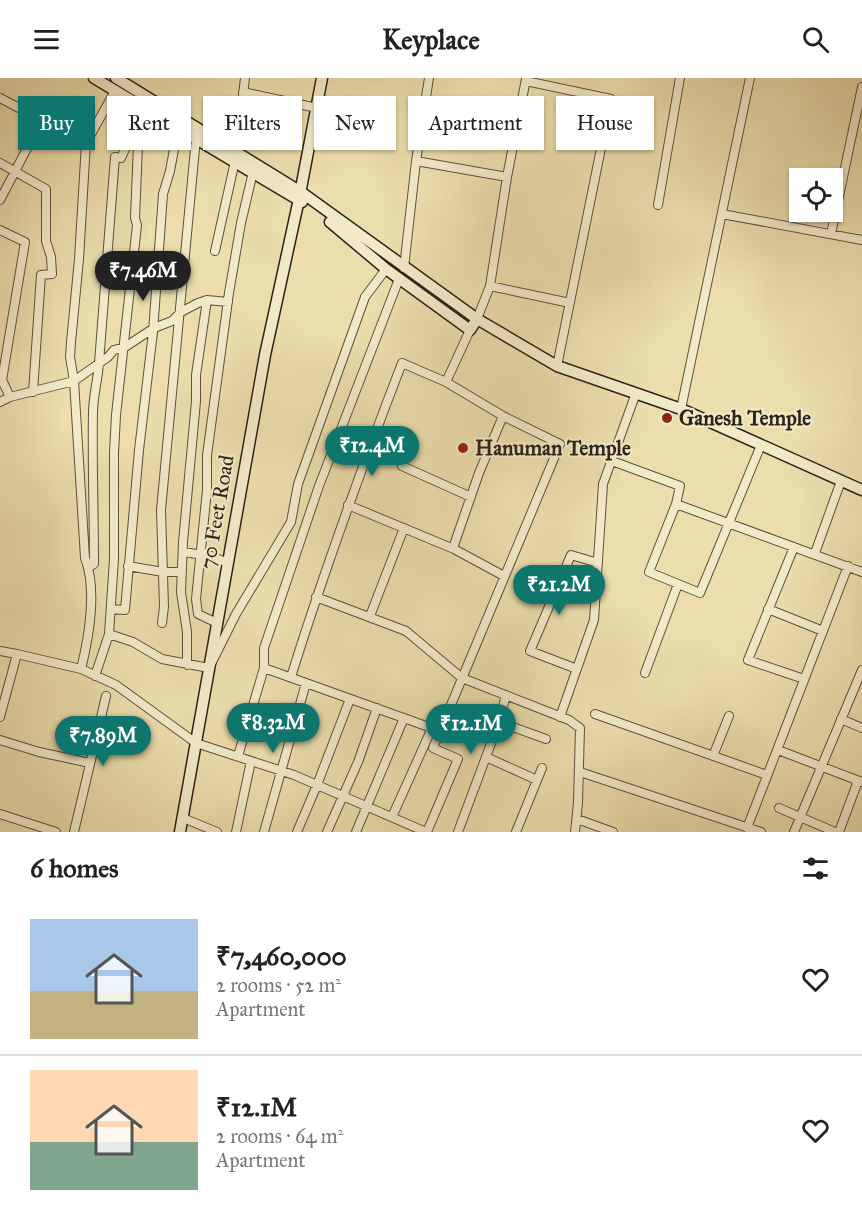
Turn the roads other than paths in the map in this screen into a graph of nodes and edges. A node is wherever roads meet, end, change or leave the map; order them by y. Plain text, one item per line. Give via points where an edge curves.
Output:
1 (94, 78) edge
2 (116, 78) edge
3 (245, 78) edge
4 (322, 78) edge
5 (429, 78) edge
6 (680, 78) edge
7 (750, 78) edge
8 (526, 80) edge
9 (862, 87) edge
10 (115, 91) junction
11 (243, 92) junction
12 (124, 96) edge
13 (319, 96) edge
14 (1, 101) edge
15 (314, 107) edge
16 (18, 109) edge
17 (314, 124) edge
18 (95, 126) edge
19 (191, 135) edge
20 (196, 138) junction
21 (26, 150) edge
22 (86, 150) edge
23 (125, 150) edge
24 (138, 150) edge
25 (173, 150) edge
26 (235, 156) junction
27 (416, 161) junction
28 (0, 164) edge
29 (15, 172) junction
30 (253, 172) junction
31 (507, 177) junction
32 (300, 196) junction
33 (0, 201) edge
34 (658, 205) dead end
35 (722, 214) junction
36 (0, 230) edge
37 (831, 234) junction
38 (862, 240) edge
39 (215, 251) dead end
40 (405, 268) junction
41 (386, 269) junction
42 (399, 279) junction
43 (490, 286) junction
44 (207, 300) junction
45 (228, 302) junction
46 (570, 303) junction
47 (178, 315) junction
48 (477, 319) junction
49 (153, 328) junction
50 (470, 330) junction
51 (125, 347) junction
52 (99, 364) junction
53 (557, 366) junction
54 (74, 381) junction
55 (446, 382) junction
56 (33, 392) junction
57 (636, 393) junction
58 (10, 397) junction
59 (0, 402) edge
60 (681, 409) junction
61 (503, 416) junction
62 (761, 445) junction
63 (612, 460) junction
64 (402, 466) dead end
65 (841, 481) junction
66 (862, 490) edge
67 (471, 497) junction
68 (676, 504) junction
69 (348, 505) junction
70 (729, 524) junction
71 (404, 528) junction
72 (794, 547) junction
73 (453, 548) junction
74 (183, 552) junction
75 (814, 553) junction
76 (201, 555) junction
77 (228, 563) junction
78 (598, 563) junction
79 (128, 566) junction
80 (848, 566) junction
81 (88, 567) junction
82 (163, 572) junction
83 (182, 572) junction
84 (862, 572) edge
85 (504, 576) junction
86 (678, 584) junction
87 (316, 597) junction
88 (111, 609) junction
89 (768, 609) junction
90 (370, 616) junction
91 (162, 623) dead end
92 (217, 623) junction
93 (823, 631) junction
94 (110, 634) junction
95 (0, 651) edge
96 (17, 654) junction
97 (187, 665) junction
98 (209, 668) junction
99 (264, 668) junction
100 (81, 669) junction
101 (577, 669) junction
102 (862, 670) edge
103 (645, 673) dead end
104 (95, 676) junction
105 (291, 677) junction
106 (462, 678) junction
107 (804, 679) junction
108 (306, 683) junction
109 (506, 695) junction
110 (106, 696) dead end
111 (350, 699) junction
112 (376, 708) junction
113 (595, 714) dead end
114 (729, 716) dead end
115 (0, 717) edge
116 (560, 717) junction
117 (404, 718) junction
118 (841, 719) junction
119 (499, 722) junction
120 (862, 728) edge
121 (436, 729) junction
122 (546, 739) dead end
123 (0, 740) edge
124 (196, 743) junction
125 (778, 750) junction
126 (238, 756) junction
127 (713, 756) junction
128 (486, 757) junction
129 (251, 761) junction
130 (90, 763) junction
131 (822, 766) junction
132 (543, 768) dead end
133 (282, 771) junction
134 (580, 772) junction
135 (767, 775) junction
136 (537, 780) junction
137 (860, 781) edge
138 (317, 785) junction
139 (342, 796) junction
140 (367, 807) junction
141 (779, 808) dead end
142 (0, 814) edge
143 (801, 817) junction
144 (183, 818) junction
145 (392, 818) junction
146 (577, 819) junction
147 (747, 828) junction
148 (56, 832) edge
149 (74, 832) edge
150 (180, 832) edge
151 (217, 832) edge
152 (236, 832) edge
153 (264, 832) edge
154 (297, 832) edge
155 (327, 832) edge
156 (356, 832) edge
157 (426, 832) edge
158 (458, 832) edge
159 (516, 832) edge
160 (575, 832) edge
161 (611, 832) edge
162 (760, 832) edge
163 (794, 832) edge
164 (837, 832) edge

1 - 10 main road
2 - 26 main road
3 - 11 street
4 - 13 main road, 70 Feet Road
5 - 27 street
6 - 34 street
7 - 35 street
8 - 31 street
8 - 46 street via 612,99
9 - 37 street
10 - 12 main road
10 - 18 street
11 - 15 street
11 - 26 street
14 - 16 street
17 - 32 main road, 70 Feet Road
19 - 20 main road
20 - 26 main road
20 - 47 street
21 - 29 street
22 - 54 street via 70,342
23 - 52 street via 121,158 115,157
24 - 51 street via 137,225
25 - 49 street via 163,194
26 - 30 main road
26 - 32 main road
26 - 39 street
27 - 31 street
27 - 40 street
28 - 29 street
29 - 33 street
29 - 56 street via 46,189 46,241 52,274 41,275
30 - 32 main road
30 - 45 street
31 - 43 street
32 - 40 main road
32 - 41 main road
32 - 77 main road, 70 Feet Road via 265,355
35 - 37 street
35 - 60 street
36 - 58 street via 25,242 2,380
37 - 38 street
40 - 48 main road
41 - 42 main road
41 - 98 street via 365,297 298,484 291,522
42 - 50 main road
42 - 99 street via 319,486 264,648
43 - 46 street
43 - 48 street
44 - 45 street
44 - 47 street
44 - 74 street via 196,375
45 - 76 street via 207,455
46 - 53 street
47 - 49 street
47 - 82 street via 161,510
48 - 50 main road
48 - 53 main road
49 - 51 street
49 - 79 street
50 - 55 street
51 - 52 street via 114,350
51 - 88 street via 116,415
52 - 54 street
52 - 81 street via 93,413 94,564
53 - 57 main road
54 - 56 street
54 - 81 street
55 - 61 street
55 - 69 street via 402,363
56 - 58 street
57 - 60 main road
57 - 63 street
58 - 59 street
60 - 62 main road
61 - 67 street
61 - 85 street via 560,444
62 - 65 main road
62 - 70 street
63 - 68 street via 680,486
63 - 78 street via 603,484
64 - 67 street
65 - 66 main road
65 - 75 street
67 - 73 street
68 - 70 street
68 - 86 street via 649,572
69 - 71 street
69 - 87 street
70 - 72 street
70 - 86 street via 700,593
71 - 73 street
71 - 90 street
72 - 75 street
72 - 89 street
73 - 85 street
74 - 76 street
74 - 83 street
75 - 80 street
76 - 77 street
76 - 92 street via 195,599 198,614
77 - 92 main road, 70 Feet Road
78 - 101 street via 594,620
78 - 101 street via 571,555 530,651
79 - 82 street
79 - 88 street via 125,610
80 - 84 street
80 - 93 street
81 - 100 street via 89,624
82 - 83 street
82 - 91 street
83 - 97 street
85 - 106 street
86 - 103 street
87 - 90 street
87 - 105 street
88 - 94 street
89 - 93 street
89 - 107 street via 748,660
90 - 106 street via 406,631
92 - 98 main road, 70 Feet Road
93 - 107 street
94 - 97 street via 162,659
94 - 104 street
95 - 96 street
96 - 100 street
96 - 115 street
97 - 98 street
98 - 124 main road, 70 Feet Road
99 - 105 street
99 - 126 street
100 - 104 street
101 - 116 street
102 - 118 street
104 - 124 street via 116,686
105 - 108 street
106 - 109 street
106 - 121 street
107 - 125 street
108 - 111 street
108 - 133 street
109 - 116 street
109 - 119 street
110 - 130 street
111 - 112 street
111 - 138 street
112 - 117 street
112 - 139 street
113 - 127 street
114 - 127 street
116 - 134 street via 580,728
117 - 121 street
117 - 140 street
118 - 120 street
118 - 131 street
119 - 122 street
119 - 128 street
121 - 145 street
121 - 157 street via 433,748 459,759
123 - 130 street
124 - 126 street
124 - 144 main road, 70 Feet Road
125 - 131 street
125 - 135 street
126 - 129 street
127 - 135 street
128 - 136 street
128 - 158 street
129 - 133 street
129 - 152 street
130 - 149 street
131 - 137 street
131 - 143 street
132 - 136 street
133 - 138 street
133 - 153 street
134 - 146 street
134 - 147 street
135 - 147 street
136 - 159 street
137 - 164 street
138 - 139 street
138 - 154 street
139 - 140 street
139 - 155 street
140 - 145 street
140 - 156 street
141 - 143 street
142 - 148 street
143 - 163 street
143 - 164 street
144 - 150 main road, 70 Feet Road
144 - 151 street
145 - 157 street
146 - 160 street
146 - 161 street
147 - 162 street

